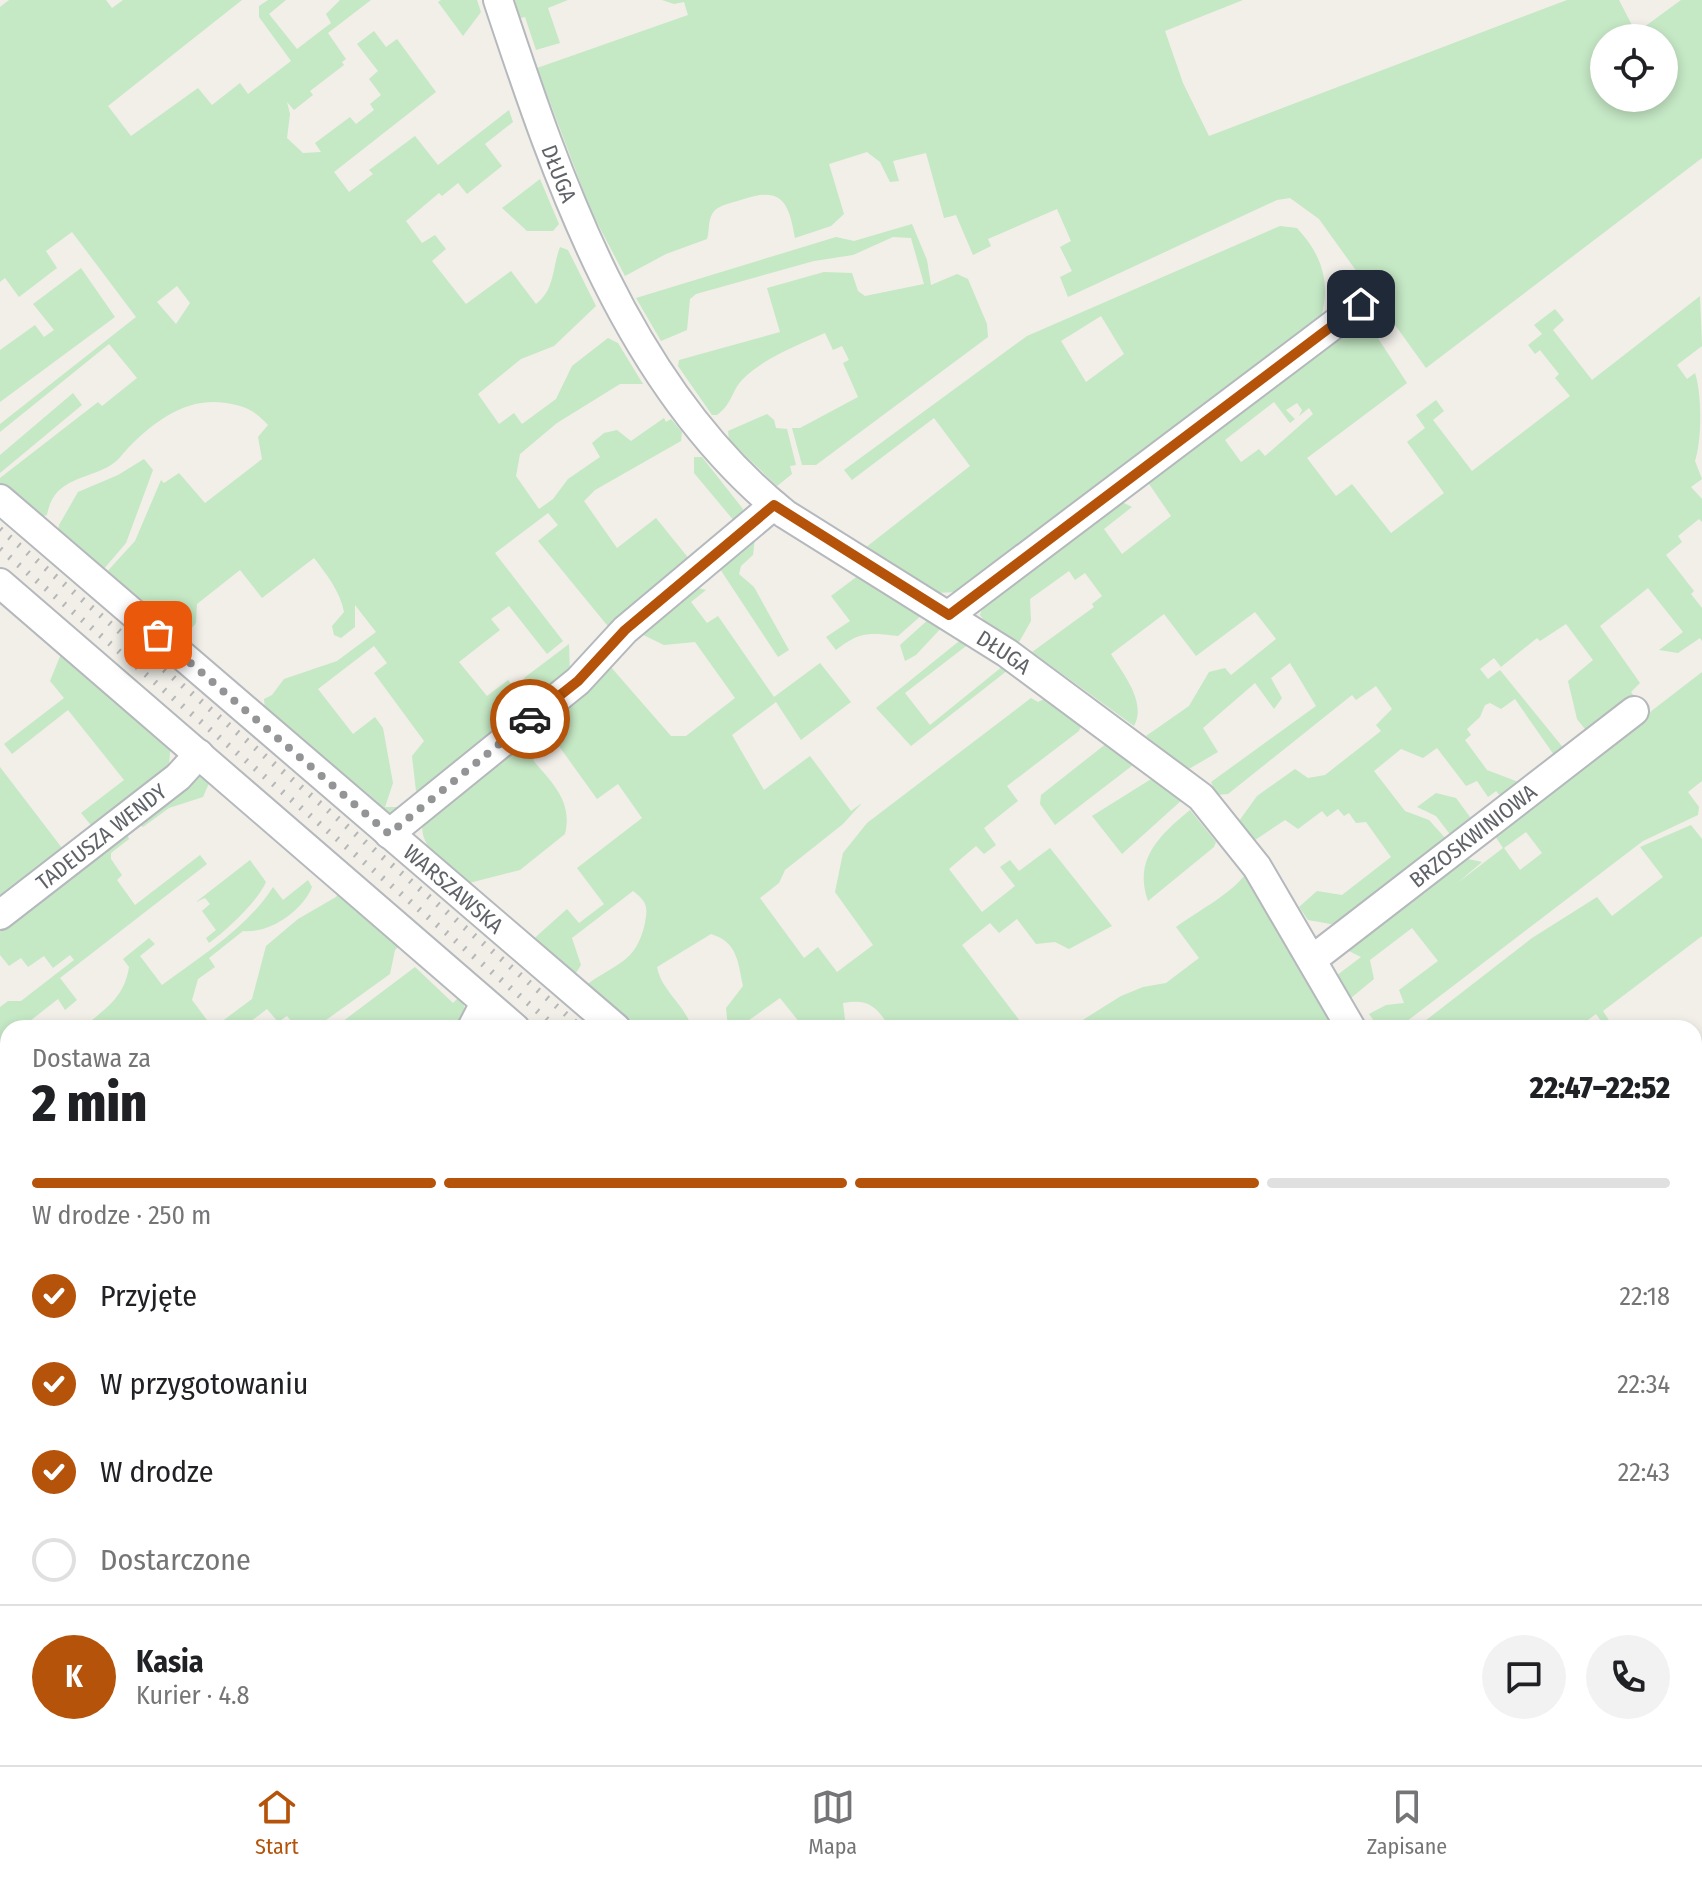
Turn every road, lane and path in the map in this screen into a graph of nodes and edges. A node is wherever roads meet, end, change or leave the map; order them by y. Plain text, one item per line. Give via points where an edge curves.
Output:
1 (498, 0) edge
2 (1361, 304) dead end
3 (0, 499) edge
4 (774, 505) junction
5 (0, 583) edge
6 (949, 615) junction
7 (1634, 711) dead end
8 (199, 754) junction
9 (389, 834) junction
10 (0, 915) edge
11 (1313, 959) junction
12 (485, 1003) junction
13 (476, 1020) edge
14 (505, 1020) edge
15 (607, 1020) edge
16 (1347, 1020) edge

1 - 4 street, DŁUGA via 572,208 622,310 705,434
2 - 6 street
3 - 9 street, WARSZAWSKA
4 - 6 street, DŁUGA
4 - 9 street via 625,630 578,681
5 - 8 street
6 - 11 street, DŁUGA via 1201,797 1242,845
7 - 11 street, BRZOSKWINIOWA
8 - 10 street, TADEUSZA WENDY via 178,777
8 - 12 street
9 - 15 street, WARSZAWSKA
11 - 16 street, DŁUGA
12 - 13 street
12 - 14 street

